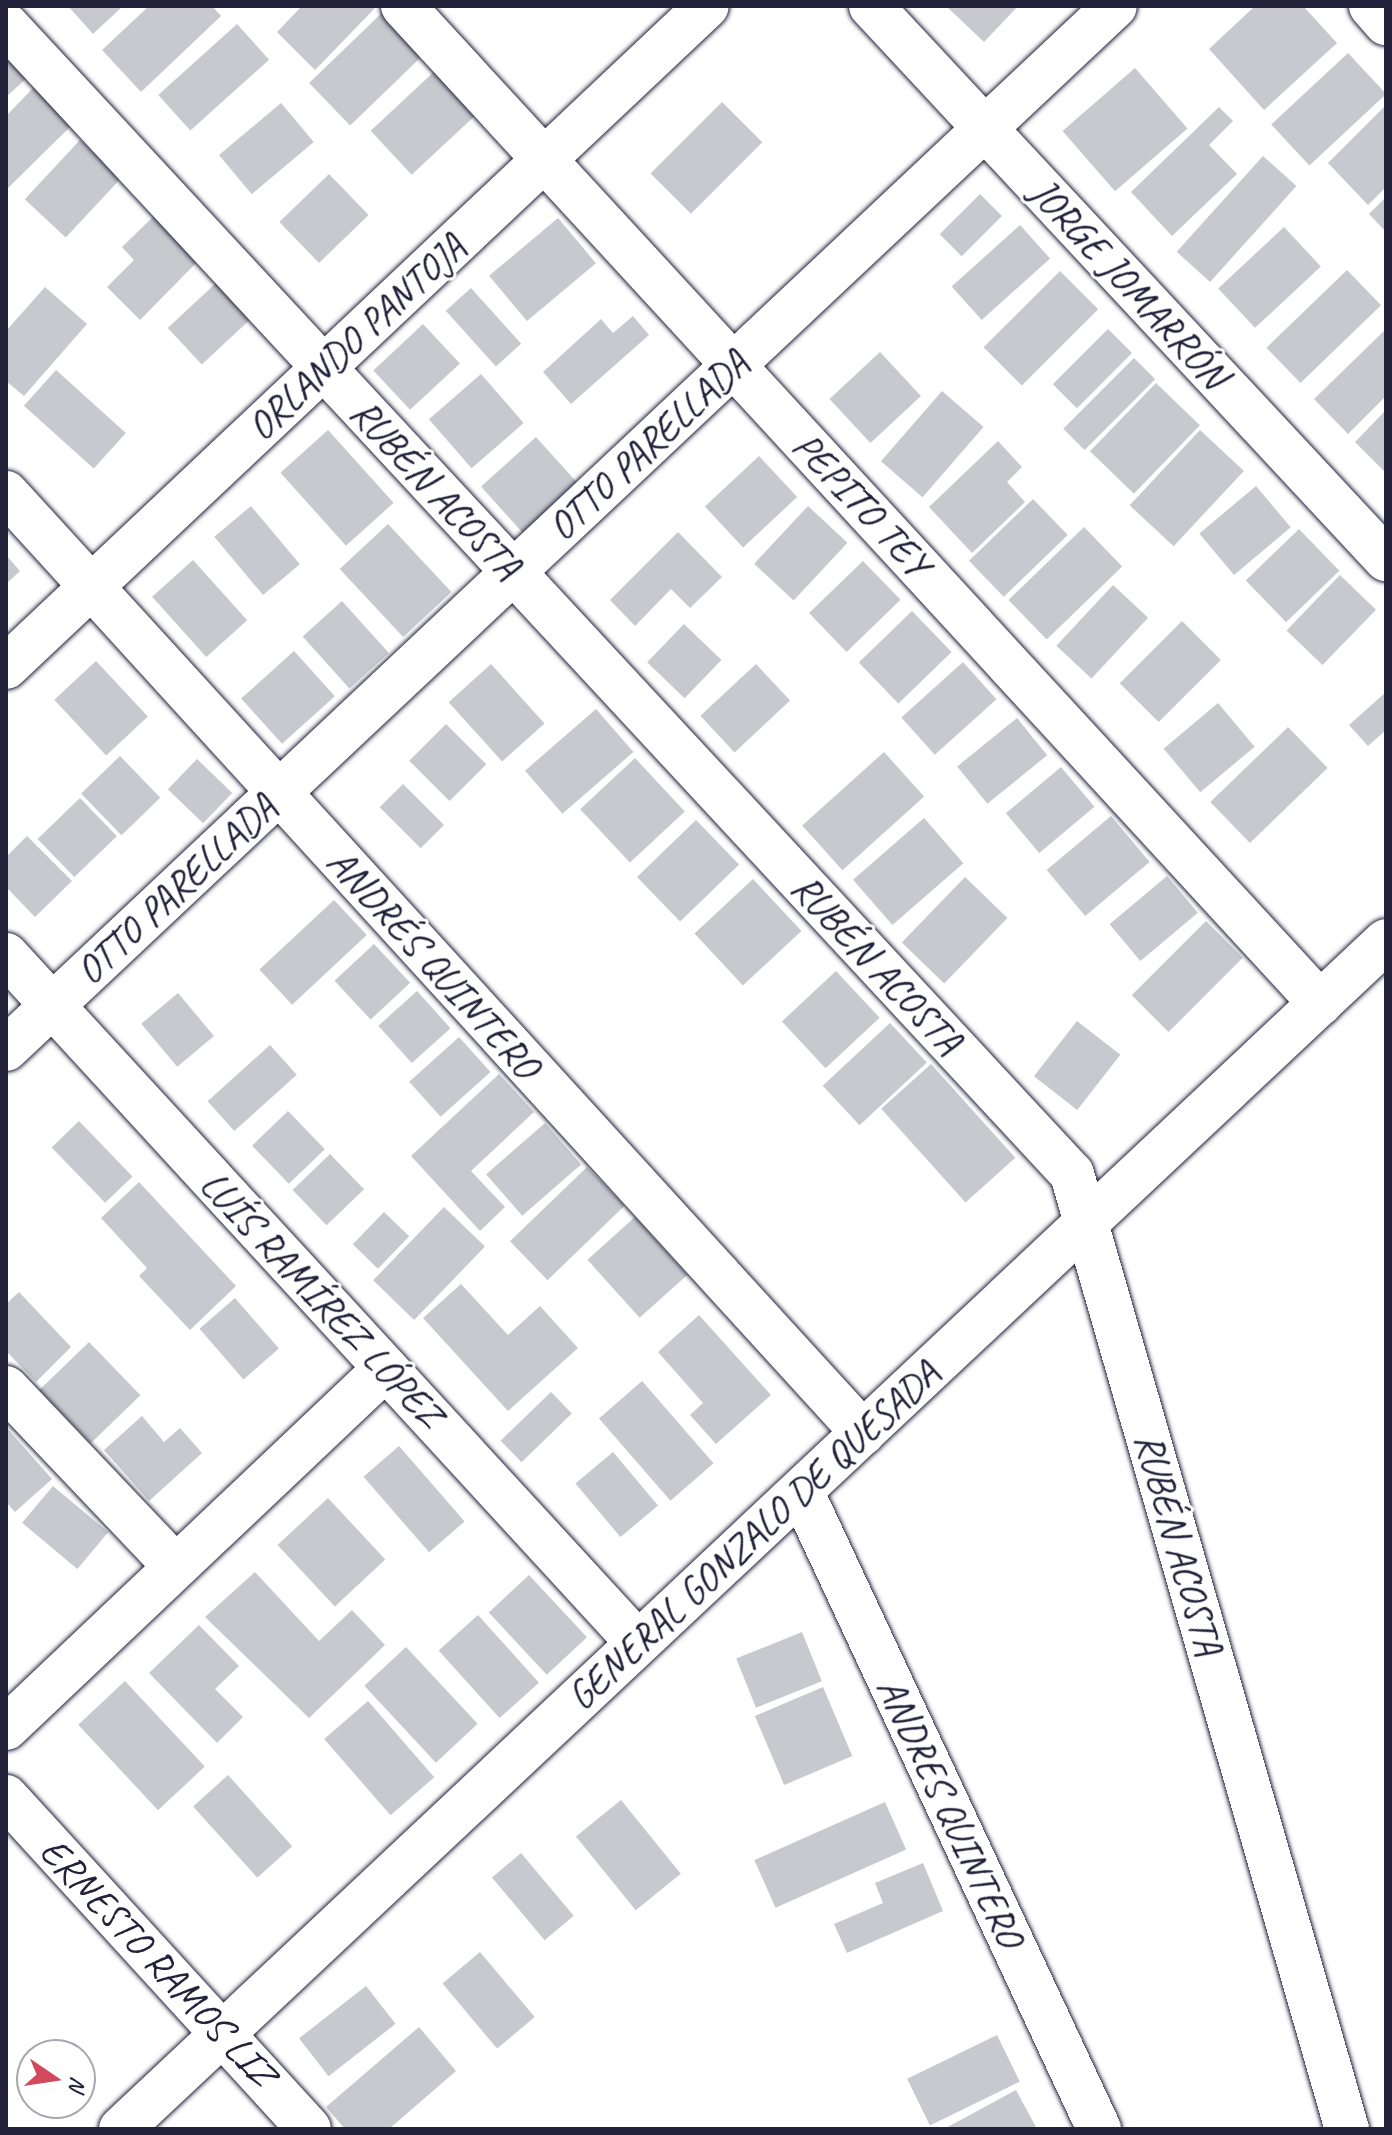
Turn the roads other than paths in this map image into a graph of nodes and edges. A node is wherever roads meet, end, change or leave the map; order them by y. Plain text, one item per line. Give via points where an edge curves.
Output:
1 (403, 6) edge
2 (707, 6) edge
3 (871, 6) edge
4 (1115, 6) edge
5 (1371, 6) edge
6 (1386, 23) edge
7 (6, 25) edge
8 (985, 128) junction
9 (544, 159) junction
10 (734, 365) junction
11 (324, 367) junction
12 (6, 493) edge
13 (1386, 559) edge
14 (513, 572) junction
15 (91, 587) junction
16 (6, 667) edge
17 (279, 792) junction
18 (1386, 941) edge
19 (6, 955) edge
20 (1320, 1003) junction
21 (52, 1005) junction
22 (6, 1049) edge
23 (1086, 1221) junction
24 (386, 1368) junction
25 (6, 1388) edge
26 (863, 1433) junction
27 (803, 1495) junction
28 (175, 1566) junction
29 (638, 1643) junction
30 (6, 1728) edge
31 (6, 1797) edge
32 (226, 2030) junction
33 (121, 2129) edge
34 (309, 2129) edge
35 (1099, 2129) edge
36 (1347, 2129) edge

1 - 9 street, PEPITO TEY
2 - 9 street, ORLANDO PANTOJA
3 - 8 street, JORGE JOMARRÓN
4 - 8 street, OTTO PARELLADA
5 - 6 street
7 - 11 street, RUBÉN ACOSTA
8 - 10 street, OTTO PARELLADA
8 - 13 street, JORGE JOMARRÓN
9 - 10 street, PEPITO TEY
9 - 11 street, ORLANDO PANTOJA
10 - 14 street, OTTO PARELLADA
10 - 20 street, PEPITO TEY
11 - 14 street, RUBÉN ACOSTA
11 - 15 street, ORLANDO PANTOJA
12 - 15 street, ANDRÉS QUINTERO
14 - 17 street, OTTO PARELLADA
14 - 23 street, RUBÉN ACOSTA via 1072,1174
15 - 16 street, ORLANDO PANTOJA
15 - 17 street, ANDRÉS QUINTERO
17 - 21 street, OTTO PARELLADA
17 - 26 street, ANDRÉS QUINTERO
18 - 20 street, GENERAL GONZALO DE QUESADA
19 - 21 street, LUÍS RAMÍREZ LÓPEZ
20 - 23 street, GENERAL GONZALO DE QUESADA
21 - 22 street, OTTO PARELLADA
21 - 24 street, LUÍS RAMÍREZ LÓPEZ
23 - 26 street, GENERAL GONZALO DE QUESADA
23 - 36 street, RUBÉN ACOSTA
24 - 28 street
24 - 29 street, LUÍS RAMÍREZ LÓPEZ
25 - 28 street
26 - 27 street, GENERAL GONZALO DE QUESADA
27 - 29 street, GENERAL GONZALO DE QUESADA
27 - 35 street, ANDRES QUINTERO
28 - 30 street
29 - 32 street, GENERAL GONZALO DE QUESADA
31 - 32 street, ERNESTO RAMOS LIZ
32 - 33 street, GENERAL GONZALO DE QUESADA
32 - 34 street, ERNESTO RAMOS LIZ

